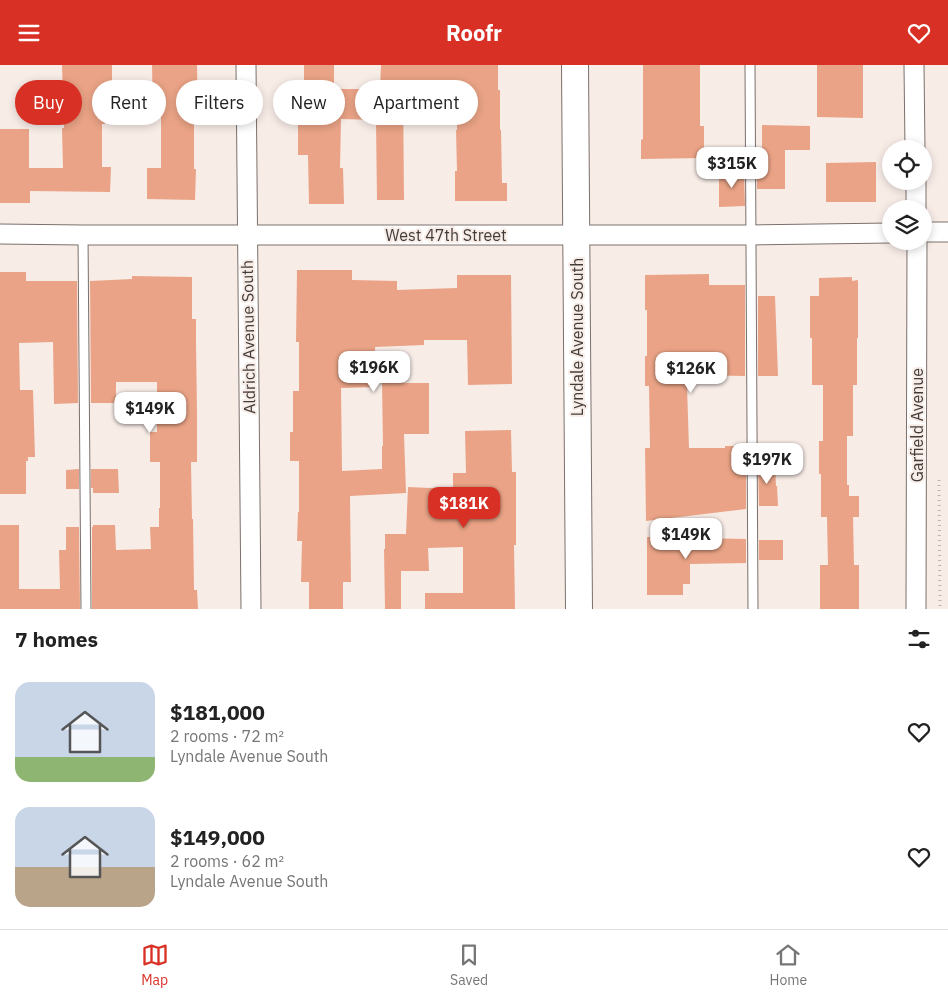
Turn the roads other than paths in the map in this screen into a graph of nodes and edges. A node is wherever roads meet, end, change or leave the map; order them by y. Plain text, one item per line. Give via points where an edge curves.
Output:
1 (246, 65) edge
2 (575, 65) edge
3 (750, 65) edge
4 (914, 65) edge
5 (916, 140) edge
6 (932, 232) edge
7 (948, 232) edge
8 (882, 233) edge
9 (0, 234) edge
10 (83, 235) junction
11 (247, 235) junction
12 (576, 235) junction
13 (751, 235) junction
14 (917, 250) edge
15 (86, 609) edge
16 (251, 609) edge
17 (579, 609) edge
18 (754, 609) edge
19 (916, 609) edge

1 - 11 street, Aldrich Avenue South
2 - 12 main road, Lyndale Avenue South
3 - 13 lane
4 - 5 street
6 - 7 street
8 - 13 street, West 47th Street
9 - 10 street, West 47th Street
10 - 11 street, West 47th Street
10 - 15 lane
11 - 12 street, West 47th Street
11 - 16 street, Aldrich Avenue South
12 - 13 street, West 47th Street
12 - 17 main road, Lyndale Avenue South
13 - 18 lane
14 - 19 street, Garfield Avenue

